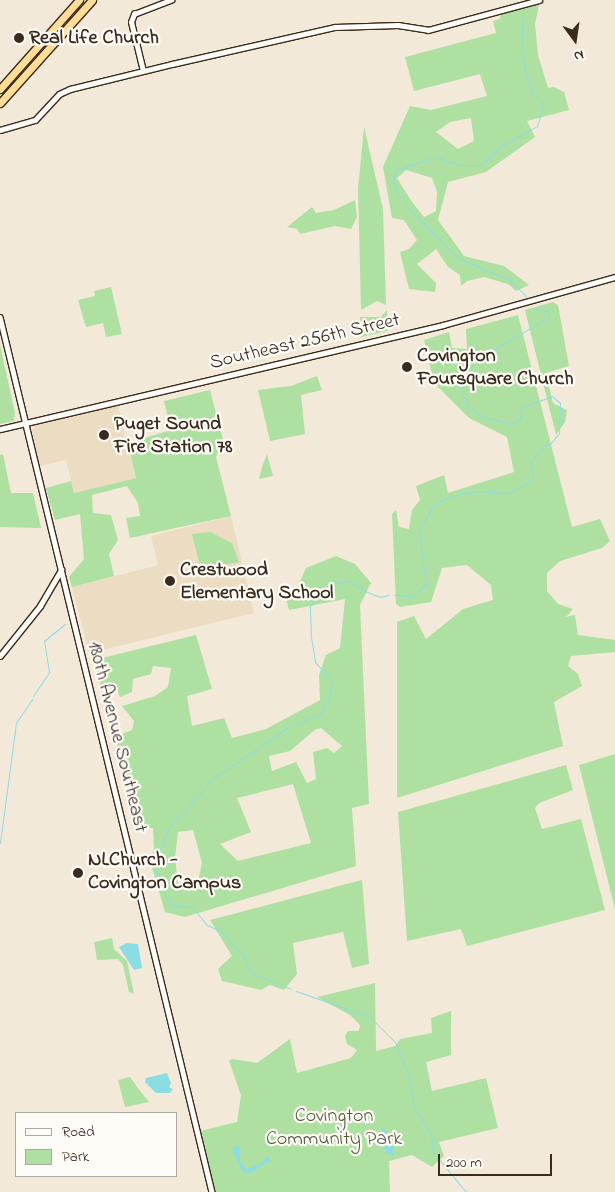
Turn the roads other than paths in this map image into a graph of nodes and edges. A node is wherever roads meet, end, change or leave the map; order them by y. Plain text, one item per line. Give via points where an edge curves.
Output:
1 (79, 0) edge
2 (92, 0) edge
3 (171, 0) edge
4 (539, 0) edge
5 (143, 71) junction
6 (0, 89) edge
7 (0, 103) edge
8 (0, 130) edge
9 (615, 277) edge
10 (0, 317) edge
11 (24, 423) junction
12 (0, 429) edge
13 (61, 570) junction
14 (64, 584) junction
15 (50, 592) junction
16 (0, 656) edge
17 (212, 1192) edge

1 - 6 highway
2 - 7 highway
3 - 5 street via 134,14 131,22
4 - 5 street via 428,30 398,25 336,27
5 - 8 street via 62,92 35,120
9 - 11 main road, Southeast 256th Street via 443,325
10 - 11 street, 180th Avenue Southeast
11 - 12 main road, Southeast 256th Street
11 - 13 street, 180th Avenue Southeast
13 - 14 street, 180th Avenue Southeast
13 - 15 street
14 - 15 street
14 - 17 street, 180th Avenue Southeast
15 - 16 street

